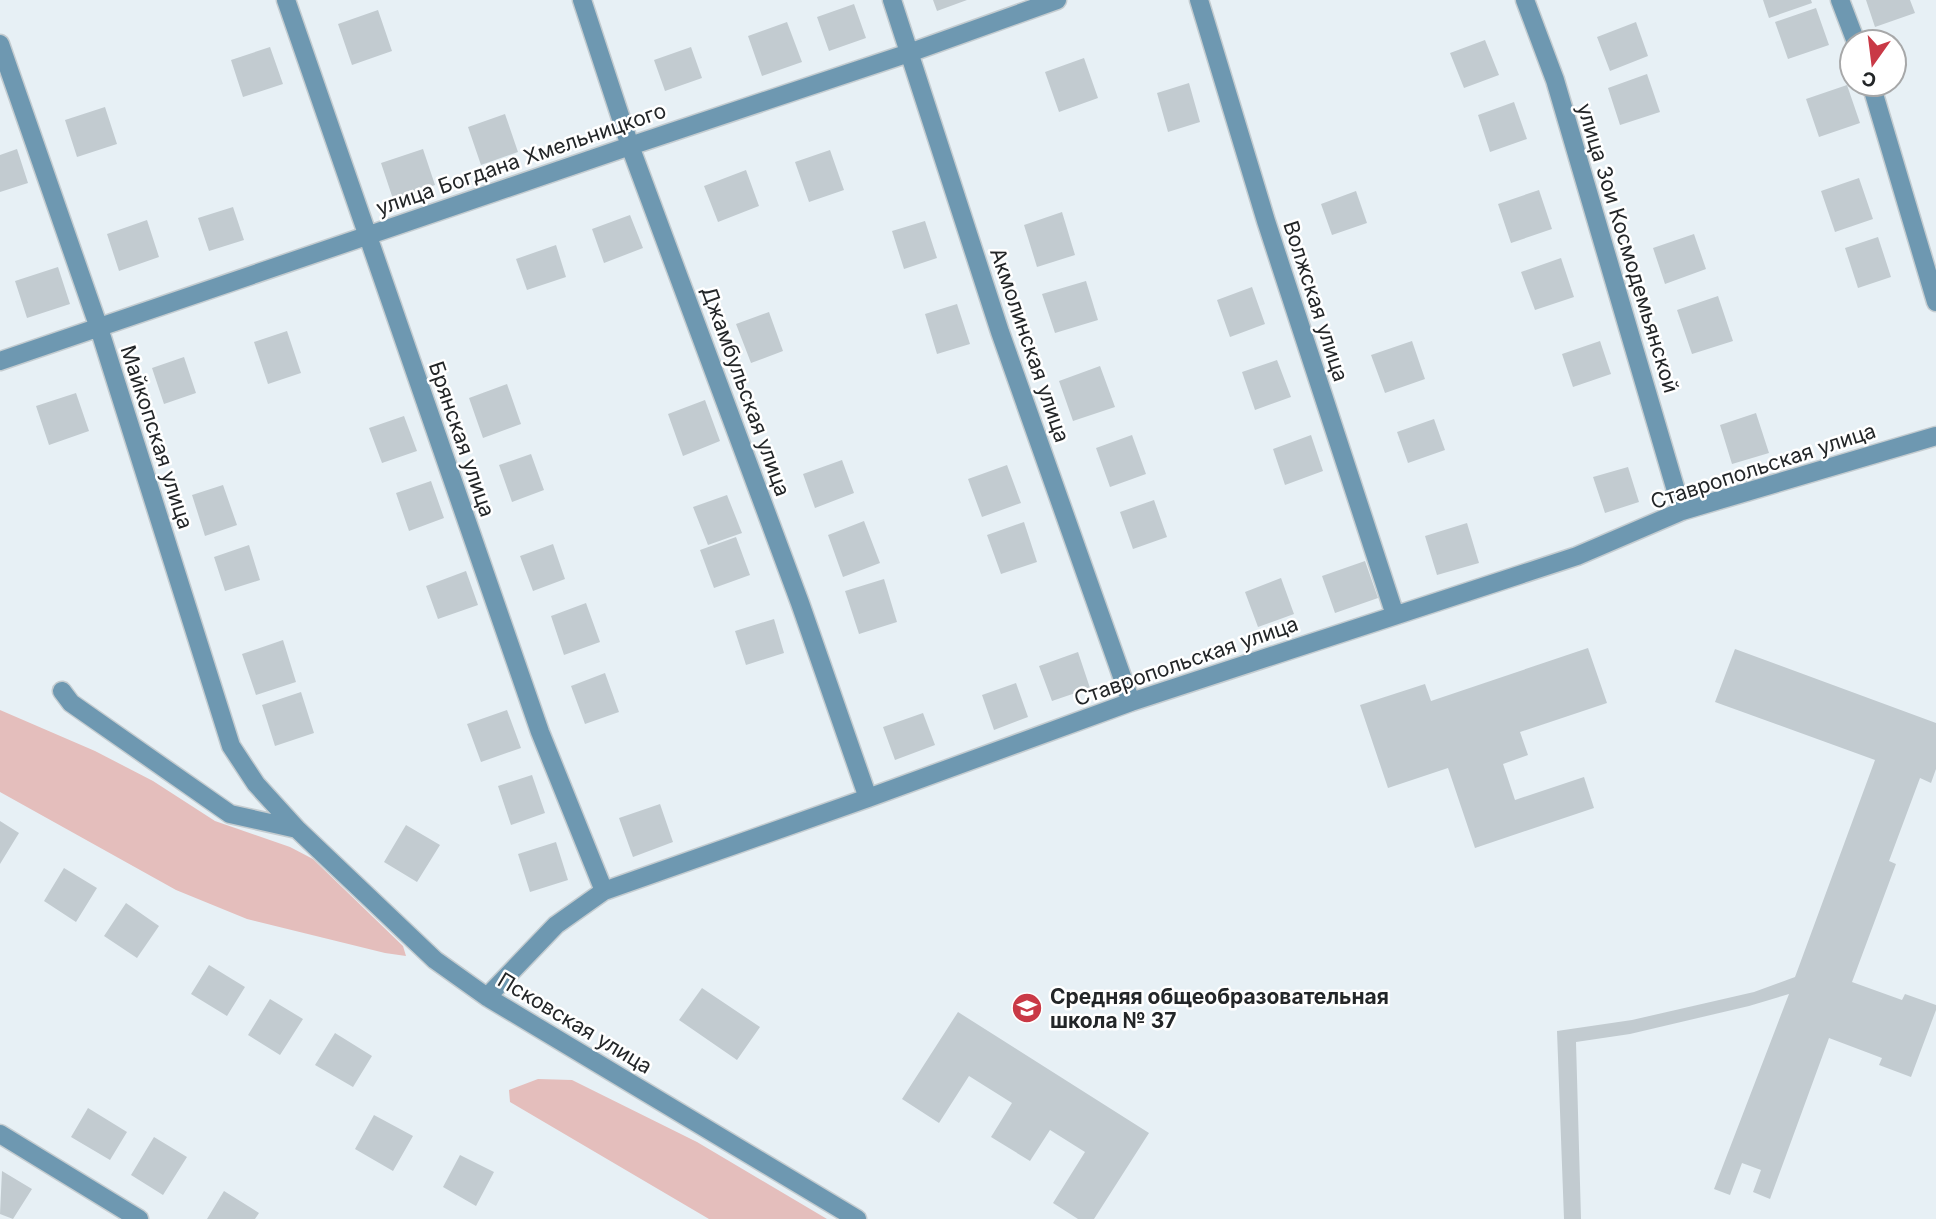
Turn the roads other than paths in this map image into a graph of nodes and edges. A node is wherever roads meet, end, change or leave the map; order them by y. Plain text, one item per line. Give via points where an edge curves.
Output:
1 (286, 0) edge
2 (582, 0) edge
3 (892, 0) edge
4 (1057, 0) edge
5 (1199, 0) edge
6 (1525, 0) edge
7 (1840, 0) edge
8 (1851, 28) edge
9 (0, 44) edge
10 (909, 53) junction
11 (1875, 98) edge
12 (630, 146) junction
13 (366, 236) junction
14 (1936, 302) edge
15 (99, 328) junction
16 (0, 361) edge
17 (1936, 436) edge
18 (1682, 511) junction
19 (1395, 615) junction
20 (62, 691) dead end
21 (1130, 702) junction
22 (868, 798) junction
23 (297, 829) junction
24 (604, 891) junction
25 (487, 997) junction
26 (0, 1134) edge
27 (139, 1219) edge
28 (857, 1219) edge

1 - 13 street, Брянская улица
2 - 12 street, Джамбульская улица
3 - 10 street, Акмолинская улица
4 - 10 street, улица Богдана Хмельницкого
5 - 19 street, Волжская улица
6 - 18 street, улица Зои Космодемьянской via 1555,80
7 - 8 street
9 - 15 street, Майкопская улица
10 - 12 street, улица Богдана Хмельницкого
10 - 21 street, Акмолинская улица via 1000,332
11 - 14 street
12 - 13 street, улица Богдана Хмельницкого
12 - 22 street, Джамбульская улица
13 - 15 street, улица Богдана Хмельницкого
13 - 24 street, Брянская улица via 540,732
15 - 16 street, улица Богдана Хмельницкого
15 - 23 street, Майкопская улица via 231,746 256,784
17 - 18 street, Ставропольская улица
18 - 19 street, Ставропольская улица via 1577,556
19 - 21 street, Ставропольская улица
20 - 23 street via 71,703 230,814
21 - 22 street, Ставропольская улица
22 - 24 street, Ставропольская улица
23 - 25 street, Псковская улица via 435,960
24 - 25 street, Ставропольская улица via 556,925
25 - 28 street, Псковская улица
26 - 27 street

